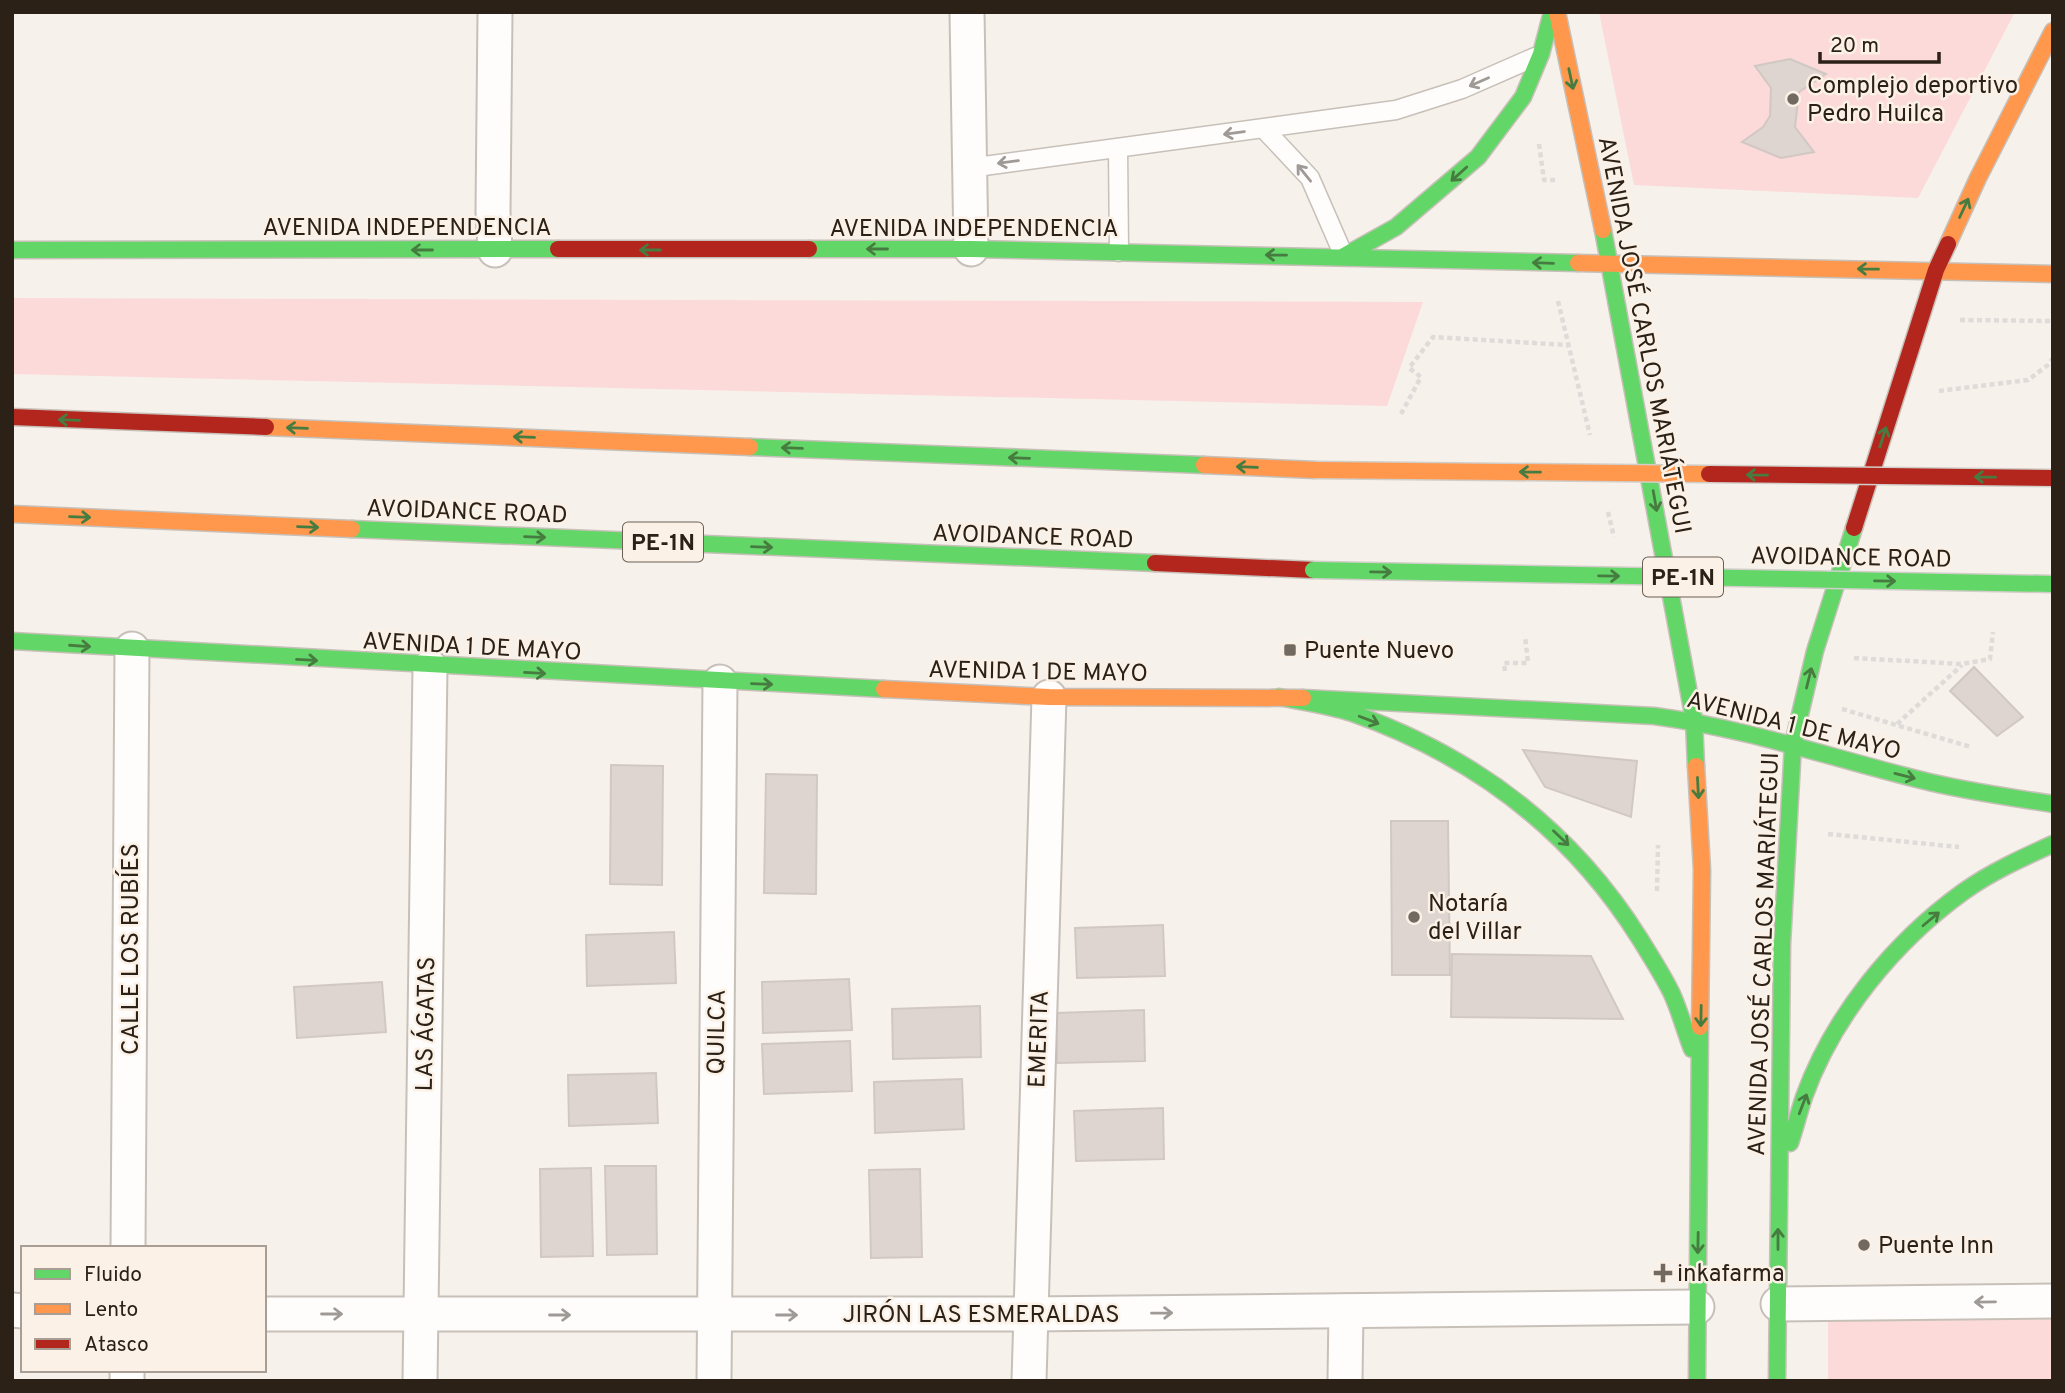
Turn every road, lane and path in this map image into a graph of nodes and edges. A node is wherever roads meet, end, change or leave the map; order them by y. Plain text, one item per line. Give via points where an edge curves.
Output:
1 (495, 12) edge
2 (967, 12) edge
3 (1552, 12) edge
4 (1557, 12) edge
5 (2053, 31) edge
6 (1541, 54) junction
7 (2035, 65) junction
8 (2053, 69) edge
9 (1264, 129) junction
10 (1118, 148) junction
11 (969, 168) junction
12 (971, 249) junction
13 (12, 250) edge
14 (495, 250) junction
15 (1119, 252) junction
16 (1344, 256) junction
17 (1611, 265) junction
18 (1936, 270) junction
19 (2053, 274) edge
20 (1568, 345) dead end
21 (2053, 358) edge
22 (2050, 367) edge
23 (1934, 392) dead end
24 (1401, 414) dead end
25 (12, 417) edge
26 (2053, 478) edge
27 (12, 514) edge
28 (2053, 584) edge
29 (1993, 632) dead end
30 (1525, 638) dead end
31 (12, 641) edge
32 (132, 649) junction
33 (1854, 658) dead end
34 (1504, 663) dead end
35 (1962, 664) junction
36 (430, 667) junction
37 (720, 682) junction
38 (1049, 697) junction
39 (1279, 697) junction
40 (1842, 708) dead end
41 (1694, 720) junction
42 (1897, 724) junction
43 (1793, 744) junction
44 (1977, 749) dead end
45 (2053, 804) edge
46 (1820, 833) dead end
47 (2053, 844) edge
48 (1970, 848) dead end
49 (1700, 1073) junction
50 (1778, 1193) junction
51 (128, 1246) edge
52 (2053, 1301) edge
53 (1777, 1304) junction
54 (1697, 1307) junction
55 (1346, 1311) junction
56 (266, 1314) edge
57 (1029, 1314) junction
58 (420, 1315) junction
59 (714, 1315) junction
60 (420, 1381) edge
61 (714, 1381) edge
62 (1029, 1381) edge
63 (1345, 1381) edge
64 (1697, 1381) edge
65 (1777, 1381) edge

1 - 14 street
2 - 11 street
3 - 6 main road
4 -> 17 main road, AVENIDA JOSÉ CARLOS MARIÁTEGUI
5 - 7 main road, AVENIDA JOSÉ CARLOS MARIÁTEGUI
6 -> 9 lane via 1462,89 1396,110
6 -> 16 main road via 1523,97 1478,157 1396,227
7 - 8 main road
18 -> 7 main road, AVENIDA JOSÉ CARLOS MARIÁTEGUI
9 -> 10 lane
16 -> 9 lane via 1310,178
10 -> 11 lane
10 - 15 lane
11 - 12 street
12 -> 14 main road, AVENIDA INDEPENDENCIA
12 - 15 main road, AVENIDA INDEPENDENCIA
14 -> 13 main road, AVENIDA INDEPENDENCIA
16 -> 15 main road, AVENIDA INDEPENDENCIA
17 -> 16 main road, AVENIDA INDEPENDENCIA
18 -> 17 main road, AVENIDA INDEPENDENCIA
17 -> 41 main road, AVENIDA JOSÉ CARLOS MARIÁTEGUI
18 - 19 main road, AVENIDA INDEPENDENCIA
43 -> 18 main road, AVENIDA JOSÉ CARLOS MARIÁTEGUI via 1815,651
20 - 24 path via 1433,337 1409,368 1421,377
21 - 22 path
22 - 23 path via 2028,380
26 -> 25 main road, bridge via 1315,470
27 -> 28 main road, AVOIDANCE ROAD / PE-1N, bridge via 1313,570
29 - 35 path via 1990,659
30 - 34 path via 1528,663
31 -> 32 main road, AVENIDA 1 DE MAYO
32 -> 36 main road, AVENIDA 1 DE MAYO
32 - 51 street, CALLE LOS RUBÍES
33 - 35 path
35 - 42 path
36 -> 37 main road, AVENIDA 1 DE MAYO
36 - 58 street, LAS ÁGATAS
37 -> 38 main road, AVENIDA 1 DE MAYO
37 - 59 street, QUILCA
38 - 39 main road, AVENIDA 1 DE MAYO
38 - 57 street, EMERITA
39 - 41 main road, AVENIDA 1 DE MAYO
39 -> 49 main road via 1349,712 1416,737 1478,771 1535,813 1586,863 1630,919 1672,993
40 - 42 path
41 - 43 main road, AVENIDA 1 DE MAYO
41 -> 49 main road, AVENIDA JOSÉ CARLOS MARIÁTEGUI via 1702,870
42 - 44 path
43 -> 45 main road, AVENIDA 1 DE MAYO via 1907,777
43 - 50 main road, AVENIDA JOSÉ CARLOS MARIÁTEGUI via 1782,944
46 - 48 path
50 -> 47 main road via 1793,1129 1817,1067 1849,1010 1879,971 1950,902
49 -> 54 main road, AVENIDA JOSÉ CARLOS MARIÁTEGUI
53 -> 50 main road, AVENIDA JOSÉ CARLOS MARIÁTEGUI
52 -> 53 street
53 - 65 main road, AVENIDA JOSÉ CARLOS MARIÁTEGUI
54 - 55 street, JIRÓN LAS ESMERALDAS
54 - 64 main road, AVENIDA JOSÉ CARLOS MARIÁTEGUI
57 -> 55 street, JIRÓN LAS ESMERALDAS
55 - 63 street
56 -> 58 street, JIRÓN LAS ESMERALDAS
59 -> 57 street, JIRÓN LAS ESMERALDAS
57 - 62 street, EMERITA
58 -> 59 street, JIRÓN LAS ESMERALDAS
58 - 60 street, LAS ÁGATAS
59 - 61 street, QUILCA

